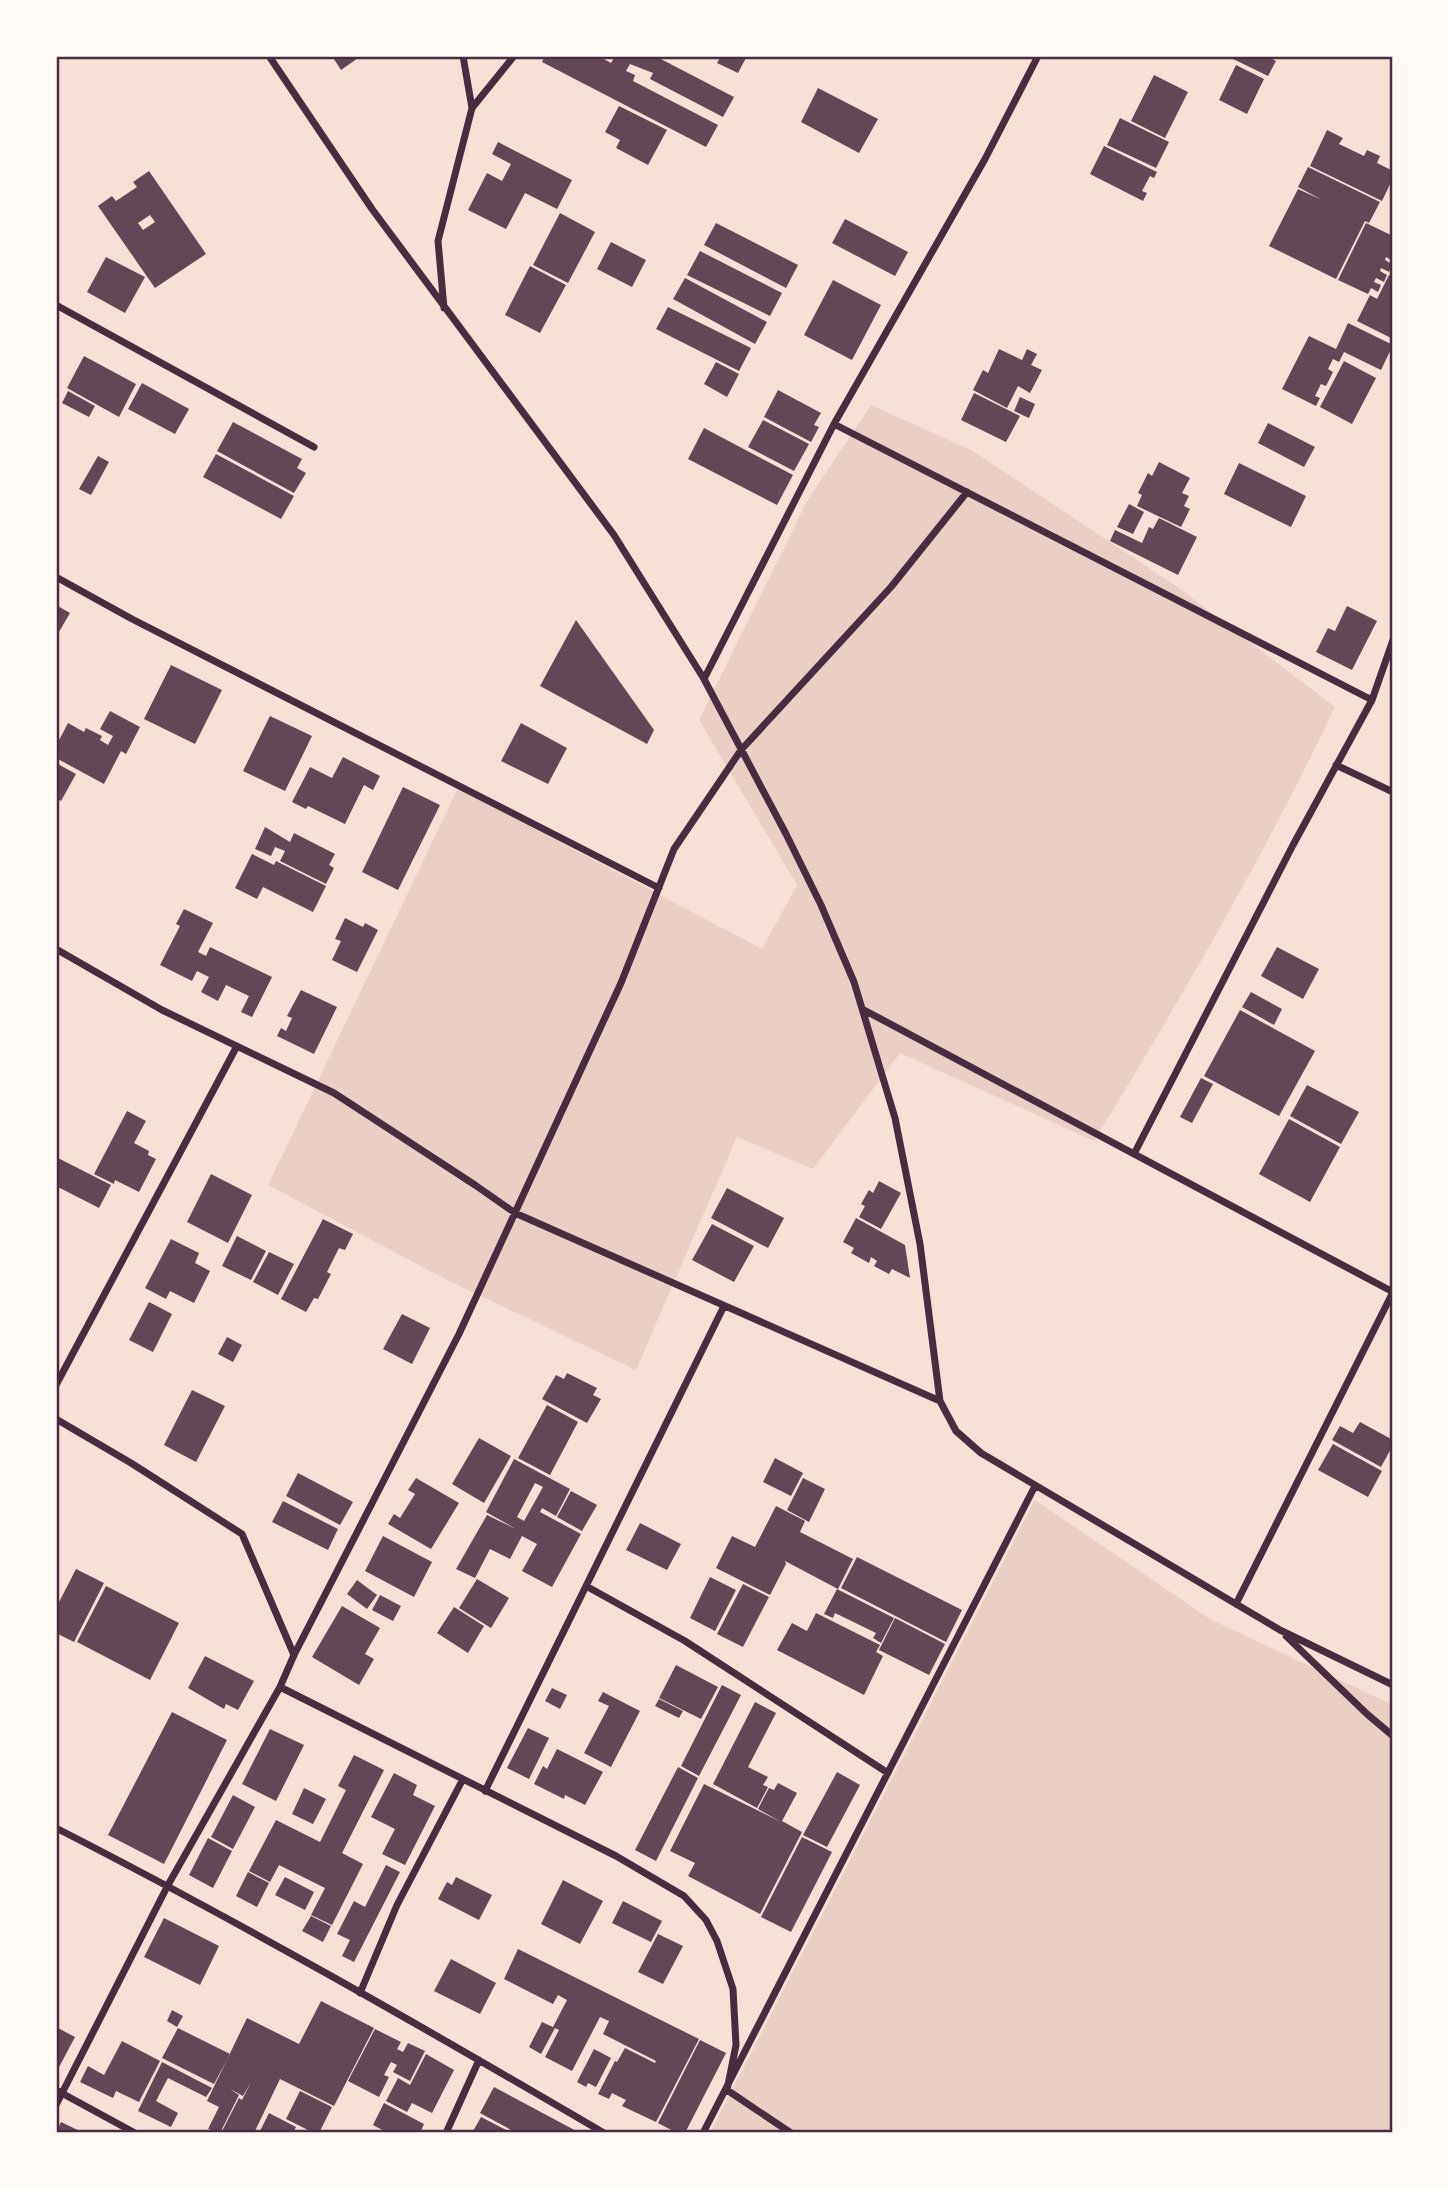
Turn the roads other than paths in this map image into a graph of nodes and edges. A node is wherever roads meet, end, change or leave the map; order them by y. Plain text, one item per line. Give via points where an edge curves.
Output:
1 (269, 56) edge
2 (463, 56) edge
3 (514, 56) edge
4 (1038, 56) edge
5 (471, 108) junction
6 (56, 305) edge
7 (444, 309) junction
8 (834, 424) junction
9 (314, 447) dead end
10 (967, 492) junction
11 (56, 577) edge
12 (1393, 640) edge
13 (704, 679) junction
14 (1371, 700) junction
15 (741, 750) junction
16 (1336, 765) junction
17 (1393, 792) edge
18 (659, 888) junction
19 (56, 948) edge
20 (863, 1010) junction
21 (237, 1046) junction
22 (1134, 1154) junction
23 (515, 1213) junction
24 (1393, 1292) edge
25 (724, 1306) junction
26 (56, 1385) edge
27 (940, 1401) junction
28 (56, 1419) edge
29 (1035, 1486) junction
30 (586, 1586) junction
31 (1236, 1604) junction
32 (1280, 1630) junction
33 (293, 1655) junction
34 (1393, 1685) edge
35 (280, 1686) junction
36 (1393, 1736) edge
37 (888, 1773) junction
38 (463, 1779) junction
39 (485, 1791) junction
40 (56, 1828) edge
41 (168, 1885) junction
42 (360, 1993) junction
43 (480, 2060) junction
44 (727, 2090) junction
45 (60, 2091) edge
46 (56, 2105) edge
47 (135, 2133) edge
48 (446, 2133) edge
49 (604, 2133) edge
50 (703, 2133) edge
51 (791, 2133) edge

1 - 7 street
2 - 5 street
3 - 5 street
4 - 8 street via 985,159
5 - 7 street via 438,241
6 - 9 street
7 - 13 street via 614,535
8 - 10 street
8 - 13 street
10 - 14 street
10 - 15 street via 891,587
11 - 18 street
12 - 14 street
13 - 15 street
14 - 16 street
15 - 18 street via 674,849
15 - 20 street via 821,905
16 - 17 street
16 - 22 street
18 - 23 street via 621,983
19 - 21 street via 162,1010
20 - 22 street
20 - 27 street via 895,1118 920,1244
21 - 23 street via 334,1093
21 - 26 street
22 - 24 street
23 - 25 street
23 - 33 street via 459,1334
24 - 31 street
25 - 27 street
25 - 30 street
27 - 29 street via 956,1432
28 - 33 street via 242,1534
29 - 31 street
29 - 37 street
30 - 37 street via 685,1641
30 - 39 street
31 - 32 street
32 - 34 street
32 - 36 street
33 - 35 street
35 - 38 street
35 - 41 street
37 - 44 street
38 - 39 street
38 - 42 street via 397,1905
39 - 44 street via 616,1856 684,1896 706,1920 733,1989 736,2045
40 - 41 street
41 - 42 street
41 - 45 street
42 - 43 street
43 - 48 street
43 - 49 street
44 - 50 street
44 - 51 street
45 - 46 street
45 - 47 street

